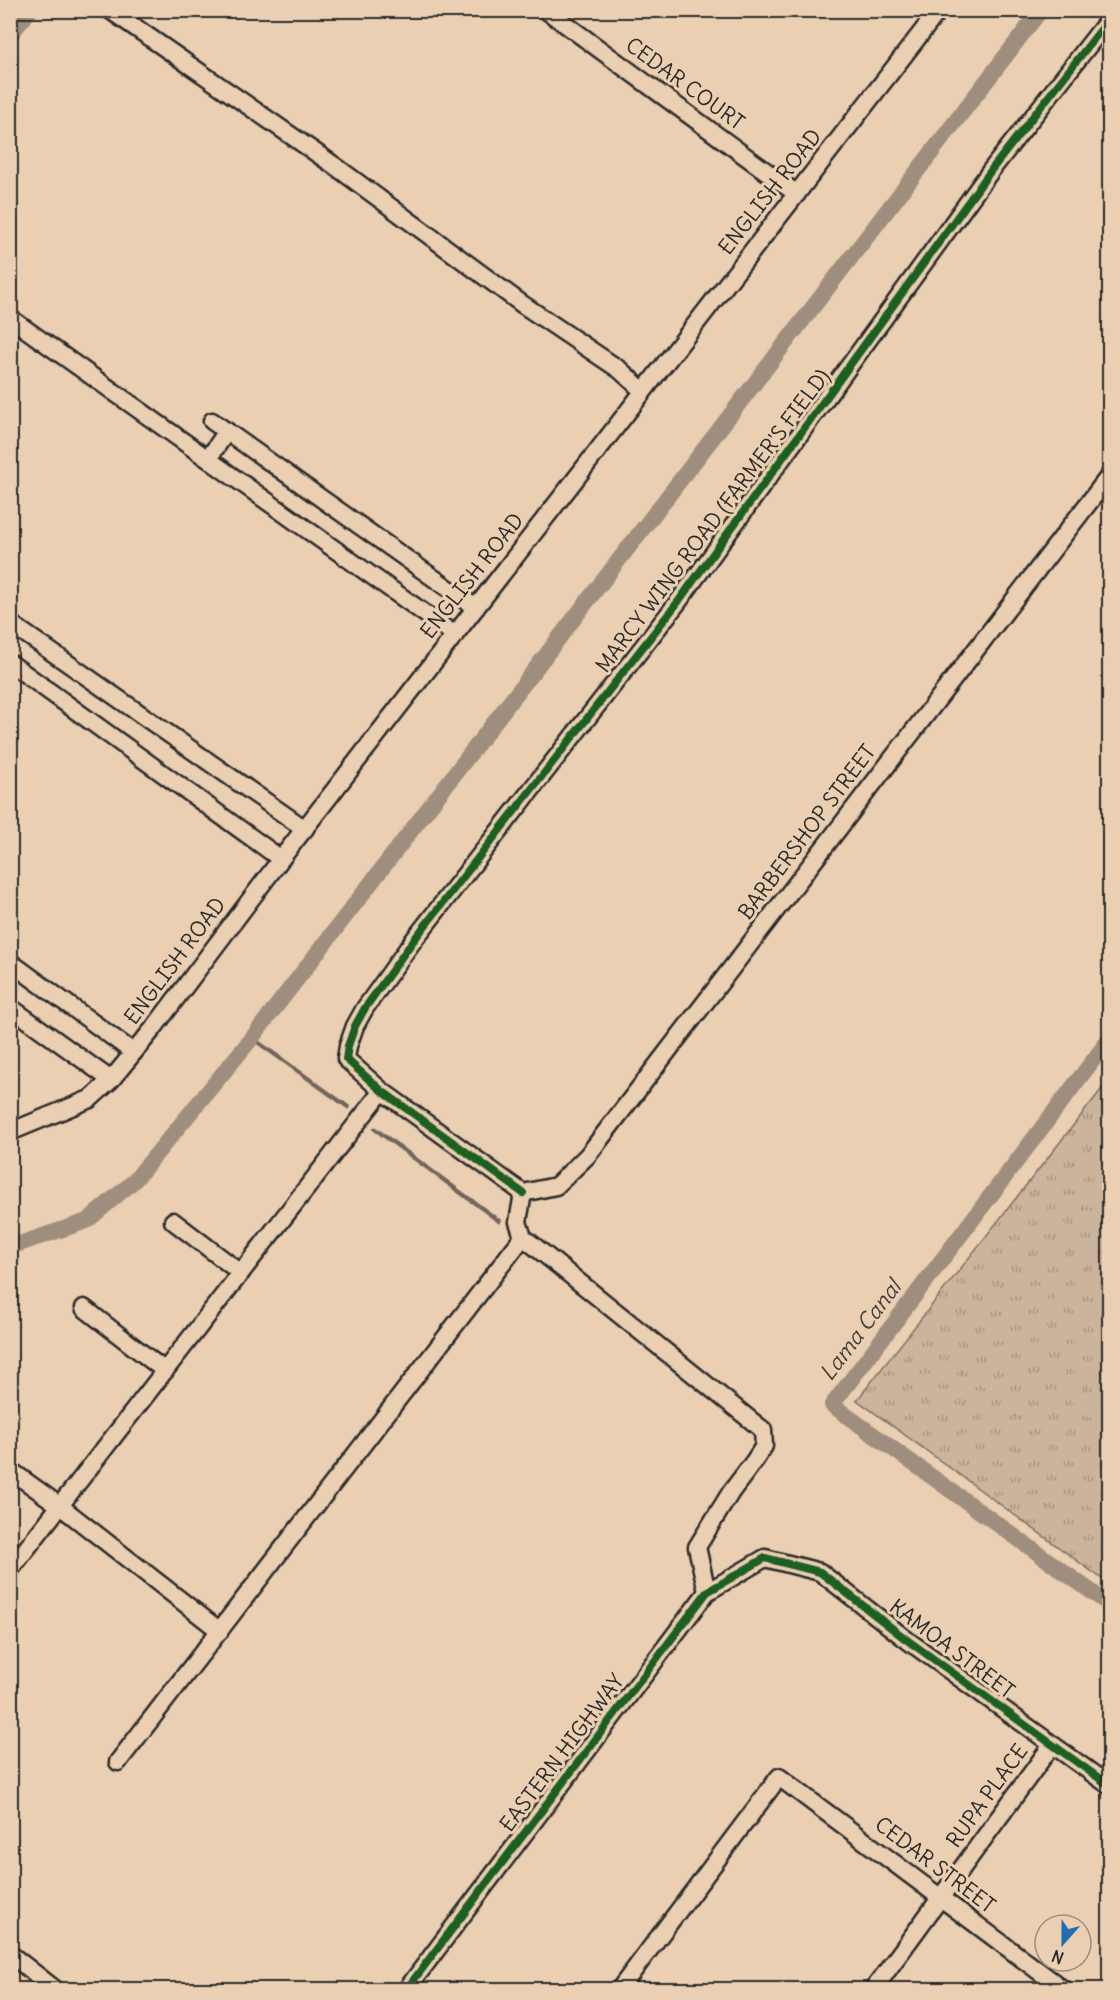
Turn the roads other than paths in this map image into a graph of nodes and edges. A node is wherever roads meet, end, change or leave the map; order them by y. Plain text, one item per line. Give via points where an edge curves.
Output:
1 (110, 10) edge
2 (546, 10) edge
3 (939, 10) edge
4 (1110, 18) edge
5 (797, 194) junction
6 (10, 318) edge
7 (643, 391) junction
8 (212, 421) dead end
9 (227, 431) junction
10 (208, 459) junction
11 (1110, 475) edge
12 (476, 608) junction
13 (10, 623) edge
14 (455, 635) junction
15 (10, 663) edge
16 (304, 829) junction
17 (281, 859) junction
18 (10, 962) edge
19 (10, 1007) edge
20 (133, 1052) junction
21 (111, 1080) junction
22 (382, 1091) junction
23 (10, 1131) edge
24 (523, 1193) junction
25 (173, 1221) dead end
26 (523, 1237) junction
27 (241, 1273) junction
28 (84, 1308) dead end
29 (165, 1371) junction
30 (10, 1470) edge
31 (60, 1506) junction
32 (765, 1558) joint
33 (10, 1570) edge
34 (707, 1592) junction
35 (220, 1631) junction
36 (1052, 1745) junction
37 (118, 1762) dead end
38 (1110, 1786) edge
39 (940, 1898) junction
40 (10, 1954) edge
41 (56, 1989) edge
42 (406, 1989) edge
43 (619, 1989) edge
44 (873, 1989) edge
45 (1064, 1989) edge

1 - 7 street via 620,370
2 - 5 street, CEDAR COURT
3 - 5 street, ENGLISH ROAD
4 - 22 street, MARCY WING ROAD (FARMER'S FIELD) via 992,169 678,602 365,1008 354,1026 346,1059
5 - 7 street, ENGLISH ROAD
6 - 10 street
7 - 12 street, ENGLISH ROAD
8 - 9 street
9 - 10 street
9 - 12 street
10 - 14 street
11 - 24 street, BARBERSHOP STREET via 588,1155 556,1186
12 - 14 street, ENGLISH ROAD
13 - 16 street
14 - 16 street, ENGLISH ROAD
15 - 17 street
16 - 17 street, ENGLISH ROAD
17 - 20 street, ENGLISH ROAD
18 - 20 street
19 - 21 street
20 - 21 street, ENGLISH ROAD
21 - 23 street, ENGLISH ROAD via 90,1099
22 - 24 street
22 - 27 street
24 - 26 street via 518,1222
25 - 27 street
26 - 34 street via 763,1430 764,1446 697,1546
26 - 35 street
27 - 29 street
28 - 29 street
29 - 31 street
30 - 31 street
31 - 33 street
31 - 35 street
32 - 34 street, EASTERN HIGHWAY
32 - 36 street, KAMOA STREET via 820,1572
34 - 42 street, EASTERN HIGHWAY
35 - 37 street
36 - 38 street, KAMOA STREET
36 - 39 street, RUPA PLACE
39 - 43 street, CEDAR STREET via 779,1777
39 - 44 street, RUPA PLACE
39 - 45 street, CEDAR STREET
40 - 41 street

